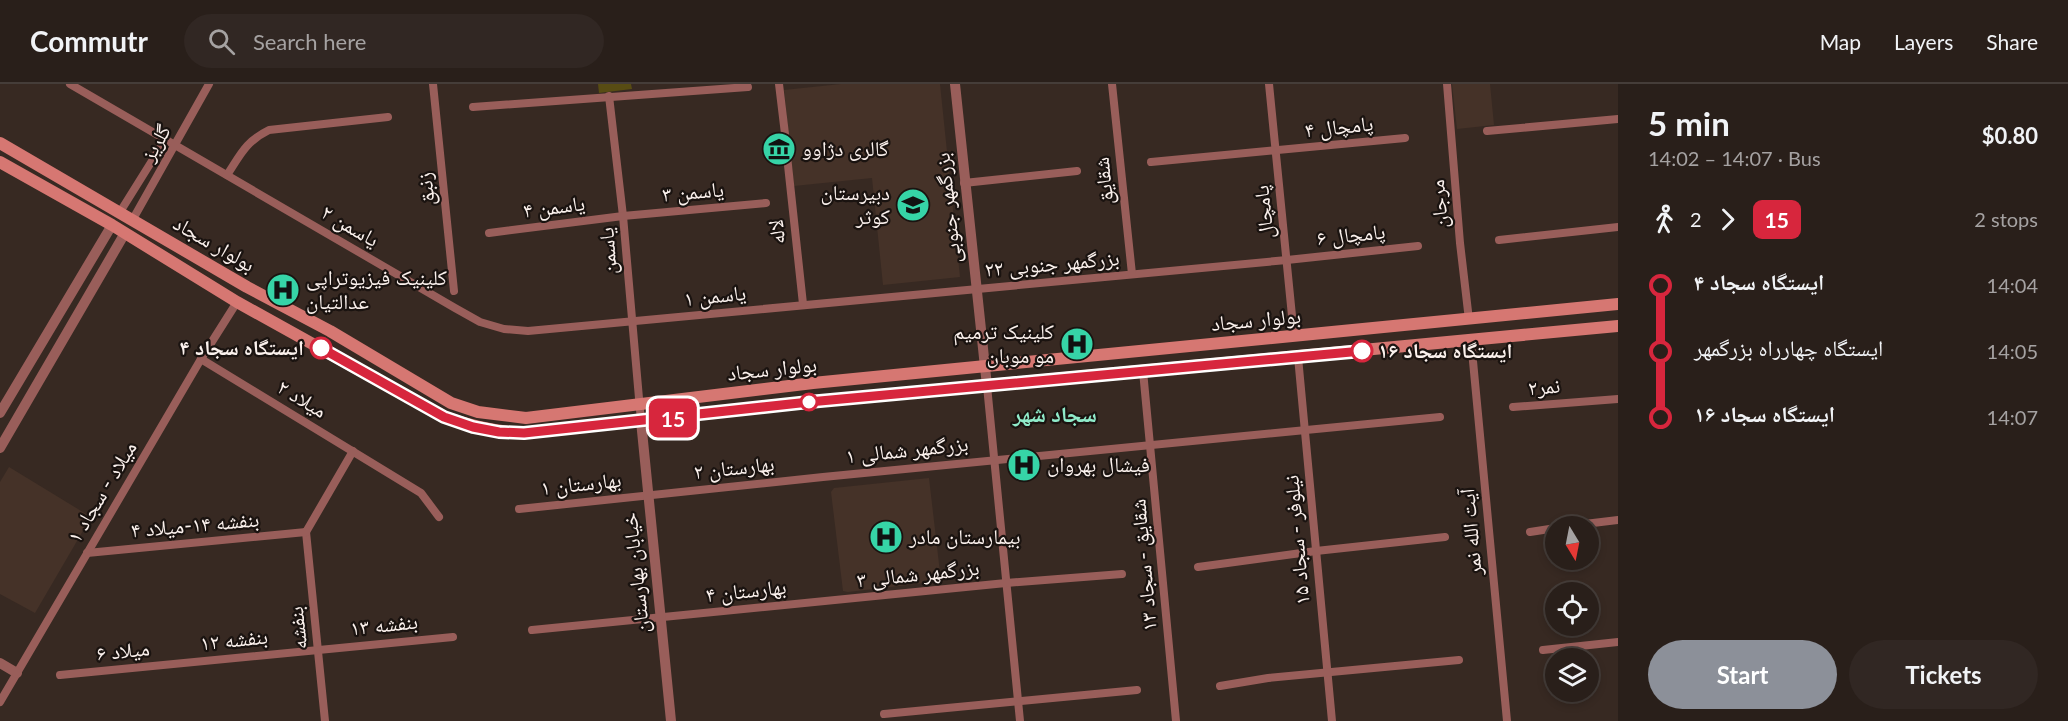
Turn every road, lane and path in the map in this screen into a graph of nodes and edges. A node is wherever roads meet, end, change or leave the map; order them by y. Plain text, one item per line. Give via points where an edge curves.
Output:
1 (70, 84) edge
2 (209, 84) edge
3 (433, 84) edge
4 (779, 84) edge
5 (955, 84) edge
6 (1112, 84) edge
7 (1269, 84) edge
8 (1447, 84) edge
9 (748, 87) dead end
10 (609, 96) junction
11 (473, 107) dead end
12 (388, 117) dead end
13 (1618, 119) edge
14 (1487, 131) dead end
15 (785, 134) dead end
16 (1405, 138) dead end
17 (165, 140) junction
18 (0, 143) edge
19 (176, 146) junction
20 (1276, 151) junction
21 (787, 156) dead end
22 (0, 162) edge
23 (1151, 162) dead end
24 (1077, 171) dead end
25 (227, 175) junction
26 (964, 183) junction
27 (766, 203) dead end
28 (120, 212) junction
29 (623, 216) junction
30 (133, 219) junction
31 (112, 225) junction
32 (1618, 227) edge
33 (125, 233) junction
34 (489, 233) dead end
35 (1499, 240) dead end
36 (1418, 246) dead end
37 (1287, 260) junction
38 (1132, 274) junction
39 (976, 289) junction
40 (454, 291) dead end
41 (237, 302) junction
42 (803, 304) junction
43 (1618, 304) edge
44 (1469, 320) junction
45 (631, 323) junction
46 (1618, 326) edge
47 (1294, 336) junction
48 (1471, 340) junction
49 (1298, 357) junction
50 (201, 359) junction
51 (984, 366) junction
52 (1143, 371) junction
53 (987, 386) junction
54 (1618, 399) edge
55 (639, 404) junction
56 (1513, 407) dead end
57 (0, 413) edge
58 (1440, 417) dead end
59 (641, 421) junction
60 (1304, 430) junction
61 (1150, 445) junction
62 (0, 448) edge
63 (353, 451) junction
64 (994, 460) junction
65 (823, 477) joint
66 (648, 495) junction
67 (519, 509) dead end
68 (438, 517) dead end
69 (1618, 520) edge
70 (1599, 522) edge
71 (1545, 530) edge
72 (306, 532) junction
73 (1530, 532) dead end
74 (1445, 537) dead end
75 (1316, 551) junction
76 (87, 553) junction
77 (1198, 567) dead end
78 (1122, 574) dead end
79 (1006, 583) junction
80 (834, 600) joint
81 (660, 617) junction
82 (532, 630) dead end
83 (453, 637) dead end
84 (1618, 642) edge
85 (318, 650) junction
86 (1543, 650) dead end
87 (1460, 660) dead end
88 (0, 663) edge
89 (189, 663) joint
90 (1327, 672) junction
91 (17, 673) junction
92 (60, 675) dead end
93 (1220, 686) dead end
94 (1137, 690) dead end
95 (0, 702) edge
96 (1018, 702) junction
97 (884, 714) dead end
98 (325, 721) edge
99 (671, 721) edge
100 (1020, 721) edge
101 (1176, 721) edge
102 (1332, 721) edge
103 (1507, 721) edge

1 - 17 street, یاسمن ۲
2 - 19 street, گلریز
3 - 40 street, زنبق
4 - 15 street
5 - 26 street, بزرگمهر جنوبی
6 - 38 street, شقایق
7 - 20 street, پامچال
8 - 44 street, مرجان
9 - 10 street
10 - 11 street
10 - 29 street, یاسمن
12 - 25 street via 268,130 254,137
13 - 14 street
16 - 20 street, پامچال ۴
17 - 19 street, یاسمن ۲
17 - 28 street, گلریز
18 - 28 main road, بولوار سجاد
19 - 25 street, یاسمن ۲
19 - 30 street, گلریز
20 - 23 street, پامچال ۴
20 - 37 street, پامچال
21 - 42 street, لاله
22 - 31 main road, بولوار سجاد
24 - 26 street
25 - 45 street, یاسمن ۲ via 480,321 528,331
26 - 39 street, بزرگمهر جنوبی
27 - 29 street, یاسمن ۳
28 - 30 main road, بولوار سجاد
28 - 31 main road
29 - 34 street, یاسمن ۴
29 - 45 street, یاسمن
30 - 33 main road
30 - 55 main road, بولوار سجاد via 451,403 478,412 526,418
31 - 33 main road, بولوار سجاد
31 - 57 street
32 - 35 street
33 - 41 main road, بولوار سجاد
33 - 62 street
36 - 37 street, پامچال ۶
37 - 38 street, پامچال ۶
37 - 47 street, پامچال
38 - 39 street, بزرگمهر جنوبی ۲۲
39 - 42 street, بزرگمهر جنوبی ۲۲
39 - 51 street, بزرگمهر جنوبی
41 - 50 street, میلاد - سجاد ۱
41 - 59 main road, بولوار سجاد via 444,417 473,427 524,433
42 - 45 street, یاسمن ۱
43 - 44 main road, بولوار سجاد
44 - 47 main road, بولوار سجاد
45 - 55 street, یاسمن
46 - 48 main road, بولوار سجاد
47 - 51 main road, بولوار سجاد
48 - 49 main road, بولوار سجاد
48 - 103 street, آیت الله نمر
49 - 52 main road, بولوار سجاد
49 - 60 street, نیلوفر - سجاد ۱۵
50 - 63 street, میلاد ۲
50 - 76 street, میلاد - سجاد ۱
51 - 53 street, بزرگمهر جنوبی
51 - 55 main road, بولوار سجاد
52 - 53 main road, بولوار سجاد
52 - 61 street, شقایق - سجاد ۱۳
53 - 59 main road, بولوار سجاد
53 - 64 street
54 - 56 street, نمر۲
55 - 59 street, یاسمن
58 - 60 street, بزرگمهر شمالی ۱
59 - 66 street, خیابان بهارستان
60 - 61 street, بزرگمهر شمالی ۱
60 - 75 street, نیلوفر - سجاد ۱۵
61 - 64 street, بزرگمهر شمالی ۱
61 - 101 street, شقایق - سجاد ۱۳
63 - 68 street, میلاد ۲ via 421,493
63 - 72 street
64 - 65 street, بزرگمهر شمالی ۱
64 - 79 street
65 - 66 street, بهارستان ۲
66 - 67 street, بهارستان ۱
66 - 81 street, خیابان بهارستان
69 - 70 street
71 - 73 street
72 - 76 street, بنفشه ۱۴-میلاد ۴
72 - 85 street, بنفشه
74 - 75 street
75 - 77 street
75 - 90 street, نیلوفر - سجاد ۱۵
76 - 91 street, میلاد - سجاد ۱
78 - 79 street, بزرگمهر شمالی ۳
79 - 80 street, بزرگمهر شمالی ۳
79 - 96 street
80 - 81 street, بهارستان ۴
81 - 82 street, بهارستان ۴
81 - 99 street, خیابان بهارستان
83 - 85 street, بنفشه ۱۳
84 - 86 street
85 - 89 street, بنفشه ۱۲
85 - 98 street, بنفشه
87 - 90 street
88 - 91 street
89 - 92 street, میلاد ۶
90 - 93 street
90 - 102 street, نیلوفر - سجاد ۱۵
91 - 95 street, میلاد - سجاد ۱
94 - 96 street
96 - 97 street
96 - 100 street

